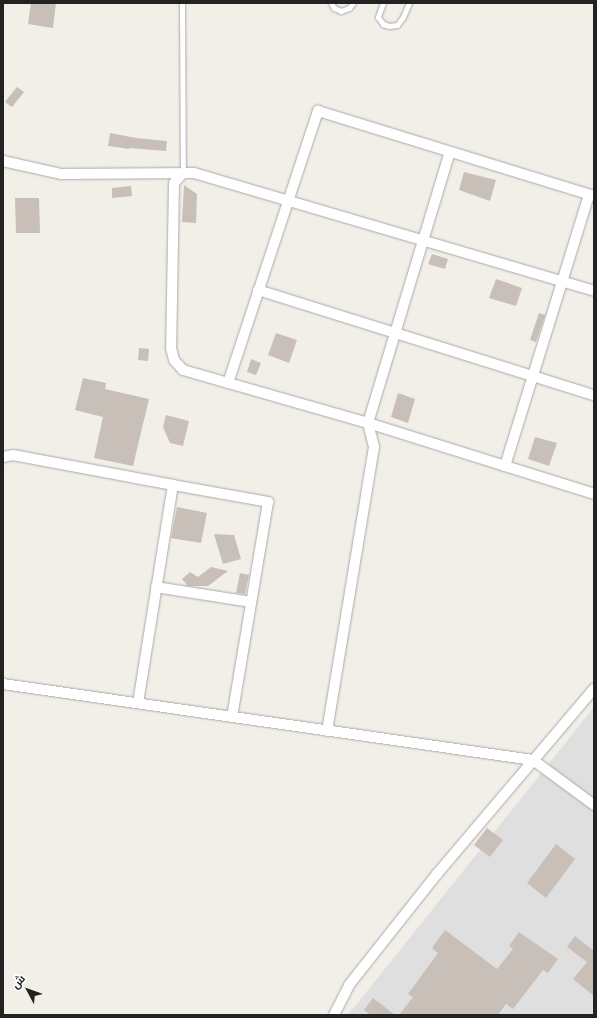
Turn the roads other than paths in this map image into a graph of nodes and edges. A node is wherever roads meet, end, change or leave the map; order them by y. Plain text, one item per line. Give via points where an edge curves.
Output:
1 (182, 3) edge
2 (331, 3) edge
3 (353, 3) edge
4 (383, 3) edge
5 (409, 3) edge
6 (450, 152) junction
7 (3, 161) edge
8 (183, 173) junction
9 (592, 196) edge
10 (287, 200) junction
11 (423, 240) junction
12 (562, 281) junction
13 (258, 290) junction
14 (594, 291) edge
15 (395, 333) junction
16 (533, 376) junction
17 (228, 383) junction
18 (594, 396) edge
19 (368, 423) junction
20 (3, 456) edge
21 (505, 466) junction
22 (173, 485) junction
23 (594, 494) edge
24 (156, 587) junction
25 (251, 602) junction
26 (3, 684) edge
27 (594, 689) edge
28 (138, 703) junction
29 (232, 717) junction
30 (326, 731) junction
31 (533, 760) junction
32 (594, 805) edge
33 (334, 1015) edge

1 - 8 lane
2 - 3 lane via 334,8 341,11
4 - 5 lane via 378,17 383,24 389,26 397,25
6 - 9 street
6 - 10 street via 318,111
6 - 11 street
7 - 8 street via 61,174
8 - 10 street via 194,173
8 - 17 street via 174,183 171,348 174,360 183,370
9 - 12 street
10 - 11 street
10 - 13 street
11 - 12 street
11 - 15 street
12 - 14 street
12 - 16 street
13 - 15 street
13 - 17 street
15 - 16 street
15 - 19 street
16 - 18 street
16 - 21 street
17 - 19 street
19 - 21 street
19 - 30 street via 374,447
20 - 22 street via 13,455
21 - 23 street
22 - 24 street
22 - 25 street via 268,502
24 - 25 street
24 - 28 street
25 - 29 street
26 - 28 street
27 - 31 street
28 - 29 street
29 - 30 street
30 - 31 street
31 - 32 street
31 - 33 street via 437,874 349,985

